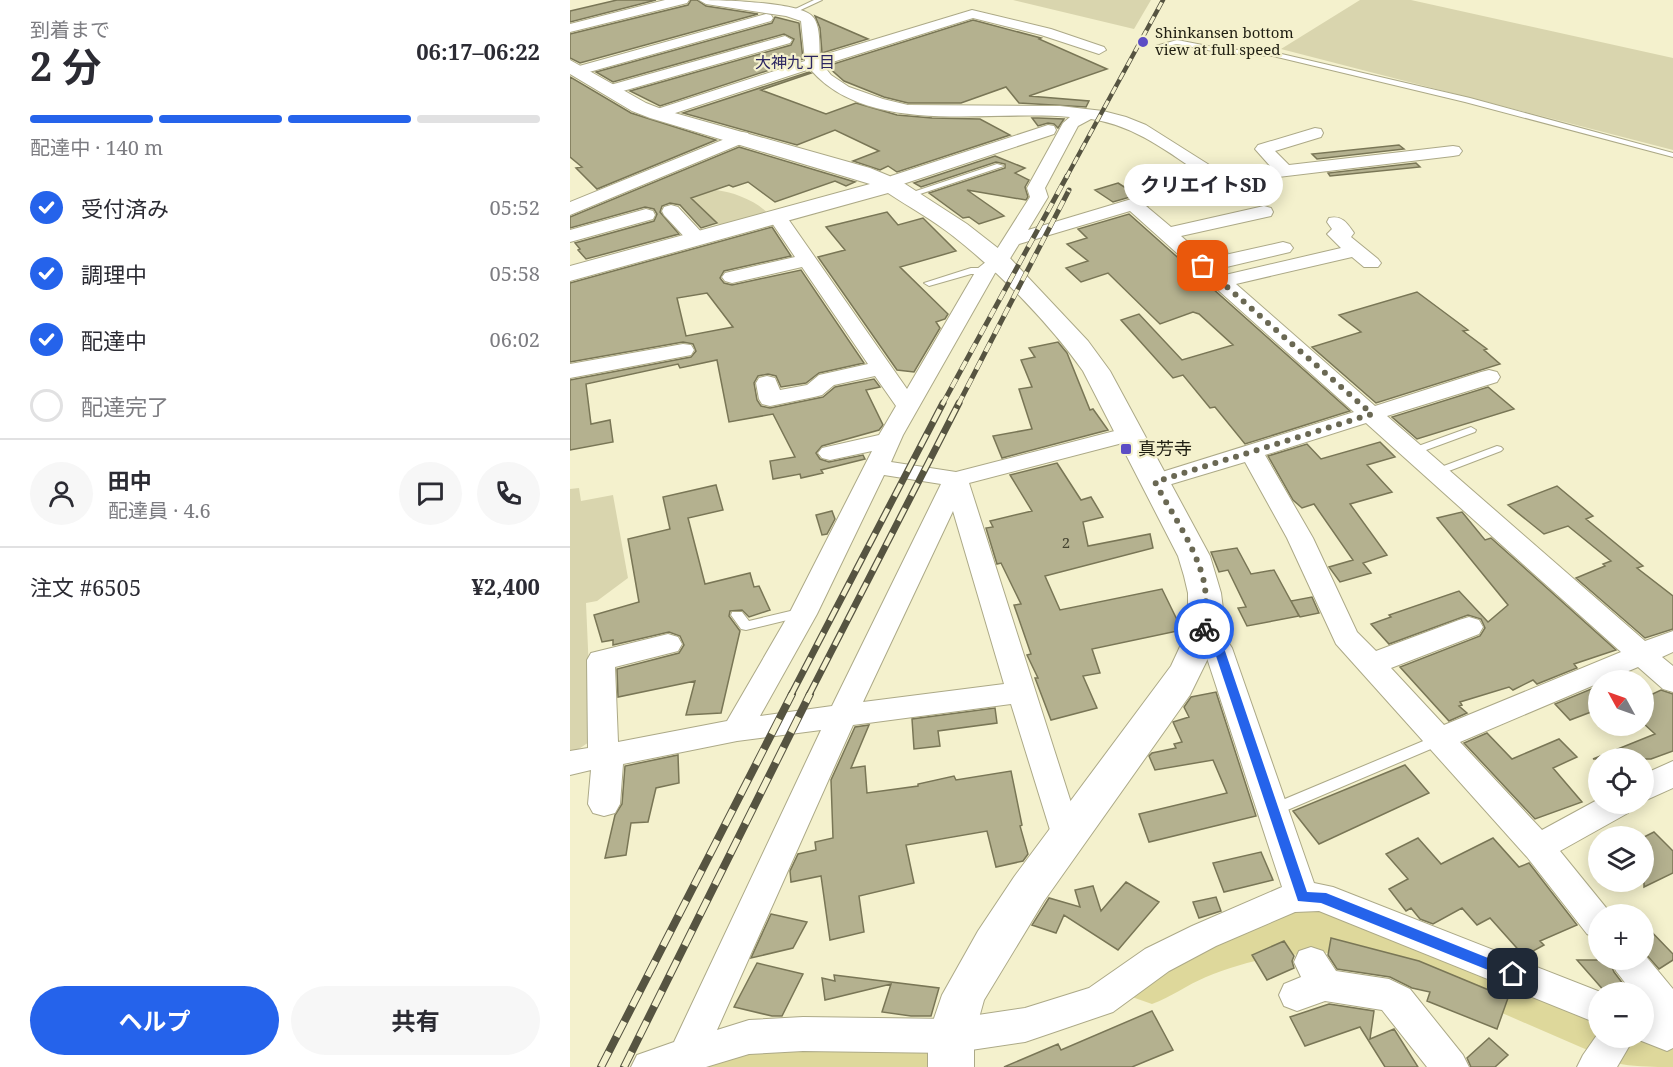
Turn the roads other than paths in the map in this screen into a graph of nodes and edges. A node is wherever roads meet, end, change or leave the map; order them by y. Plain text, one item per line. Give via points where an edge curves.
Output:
1 (682, 0) edge
2 (706, 0) edge
3 (819, 0) edge
4 (790, 12) junction
5 (766, 18) dead end
6 (570, 28) edge
7 (677, 31) dead end
8 (691, 39) junction
9 (785, 40) dead end
10 (1159, 46) dead end
11 (1098, 50) dead end
12 (724, 57) junction
13 (813, 63) junction
14 (574, 68) edge
15 (765, 78) junction
16 (609, 90) junction
17 (657, 114) junction
18 (1088, 114) junction
19 (1048, 130) dead end
20 (1303, 134) dead end
21 (742, 137) junction
22 (1453, 151) dead end
23 (1673, 155) edge
24 (1000, 166) dead end
25 (1285, 172) junction
26 (1219, 179) junction
27 (899, 190) junction
28 (1134, 205) junction
29 (570, 209) edge
30 (671, 211) dead end
31 (1251, 213) dead end
32 (646, 215) dead end
33 (777, 217) junction
34 (1336, 222) dead end
35 (1167, 234) junction
36 (570, 236) edge
37 (698, 239) junction
38 (1283, 248) dead end
39 (1356, 250) junction
40 (999, 258) junction
41 (808, 260) junction
42 (1371, 263) dead end
43 (1203, 266) junction
44 (570, 274) edge
45 (732, 277) dead end
46 (1221, 282) junction
47 (929, 283) dead end
48 (682, 350) dead end
49 (881, 368) junction
50 (570, 371) edge
51 (1489, 377) dead end
52 (767, 382) dead end
53 (908, 407) junction
54 (1372, 414) junction
55 (1471, 430) dead end
56 (1130, 434) junction
57 (1497, 449) dead end
58 (1414, 451) junction
59 (1251, 452) junction
60 (830, 453) dead end
61 (882, 455) junction
62 (1437, 472) junction
63 (956, 479) junction
64 (1155, 482) junction
65 (804, 612) junction
66 (737, 615) dead end
67 (1203, 634) junction
68 (1457, 637) dead end
69 (1673, 641) edge
70 (668, 644) dead end
71 (1641, 654) junction
72 (1371, 664) junction
73 (1673, 682) edge
74 (1022, 692) junction
75 (842, 716) junction
76 (737, 730) junction
77 (1441, 738) junction
78 (606, 756) junction
79 (570, 764) edge
80 (1673, 773) edge
81 (1654, 783) edge
82 (604, 804) dead end
83 (1273, 810) junction
84 (1599, 814) edge
85 (1066, 837) junction
86 (1538, 848) junction
87 (1302, 897) junction
88 (1588, 910) edge
89 (1634, 970) edge
90 (1311, 981) dead end
91 (1588, 1004) edge
92 (1665, 1021) edge
93 (1609, 1048) edge
94 (951, 1051) edge
95 (1445, 1053) edge
96 (687, 1055) junction
97 (650, 1067) edge
98 (1596, 1067) edge

1 - 6 street
2 - 4 street
3 - 4 lane
4 - 13 street via 807,18 810,24
5 - 8 street via 730,23
7 - 8 street
8 - 12 street
8 - 14 street
9 - 12 street
10 - 23 lane via 1177,42 1223,51 1273,54
11 - 13 street via 1046,32 972,14
12 - 15 street
12 - 16 street
13 - 15 street
13 - 18 street via 843,90 908,110 1049,110
14 - 16 street
15 - 17 street
16 - 17 street
17 - 21 street
18 - 26 street via 1127,123
18 - 40 street via 1071,123 1036,188 1039,197
19 - 27 street via 959,156 897,180
20 - 25 street via 1261,146
21 - 27 street via 870,176
21 - 29 street
22 - 25 street
24 - 27 lane
25 - 26 street
26 - 28 street
27 - 33 street
27 - 40 street
28 - 35 street
28 - 40 street
30 - 37 street
31 - 35 street
32 - 36 street
33 - 37 street
33 - 41 street
34 - 39 street via 1345,232 1336,234
35 - 43 street
37 - 44 street
38 - 43 street
39 - 42 street
39 - 46 street
40 - 47 lane via 971,272
40 - 53 street
40 - 56 street via 1080,347
41 - 45 street
41 - 49 street
43 - 46 street
46 - 54 street
48 - 50 street
49 - 52 street via 827,380 814,390 770,399
49 - 53 street
51 - 54 street
53 - 61 street
54 - 58 street
54 - 59 street
55 - 58 lane
56 - 63 street
56 - 64 street
57 - 62 lane
58 - 62 street
59 - 64 street
59 - 72 street via 1300,538 1346,637
60 - 61 street via 881,442
61 - 63 street
61 - 65 street
62 - 71 street
63 - 74 street
63 - 75 street
64 - 67 street via 1204,583
65 - 66 lane via 746,626
65 - 76 street
67 - 83 street via 1218,648
67 - 85 street via 1197,653 1177,686
68 - 72 street
69 - 71 street
70 - 78 street via 601,660
71 - 73 street
71 - 77 street
72 - 77 street
74 - 75 street
74 - 85 street
75 - 76 street
75 - 96 street
76 - 78 street
77 - 83 lane
77 - 86 street
78 - 79 street
78 - 82 street
80 - 81 street
83 - 87 street
84 - 86 street
85 - 94 street via 1029,888 964,995
86 - 88 street
87 - 91 street via 1321,897
87 - 94 street via 1204,936 1157,960 1100,1001
89 - 92 street
90 - 95 street via 1389,995
93 - 98 street
94 - 96 street via 803,1034 748,1037
96 - 97 street

